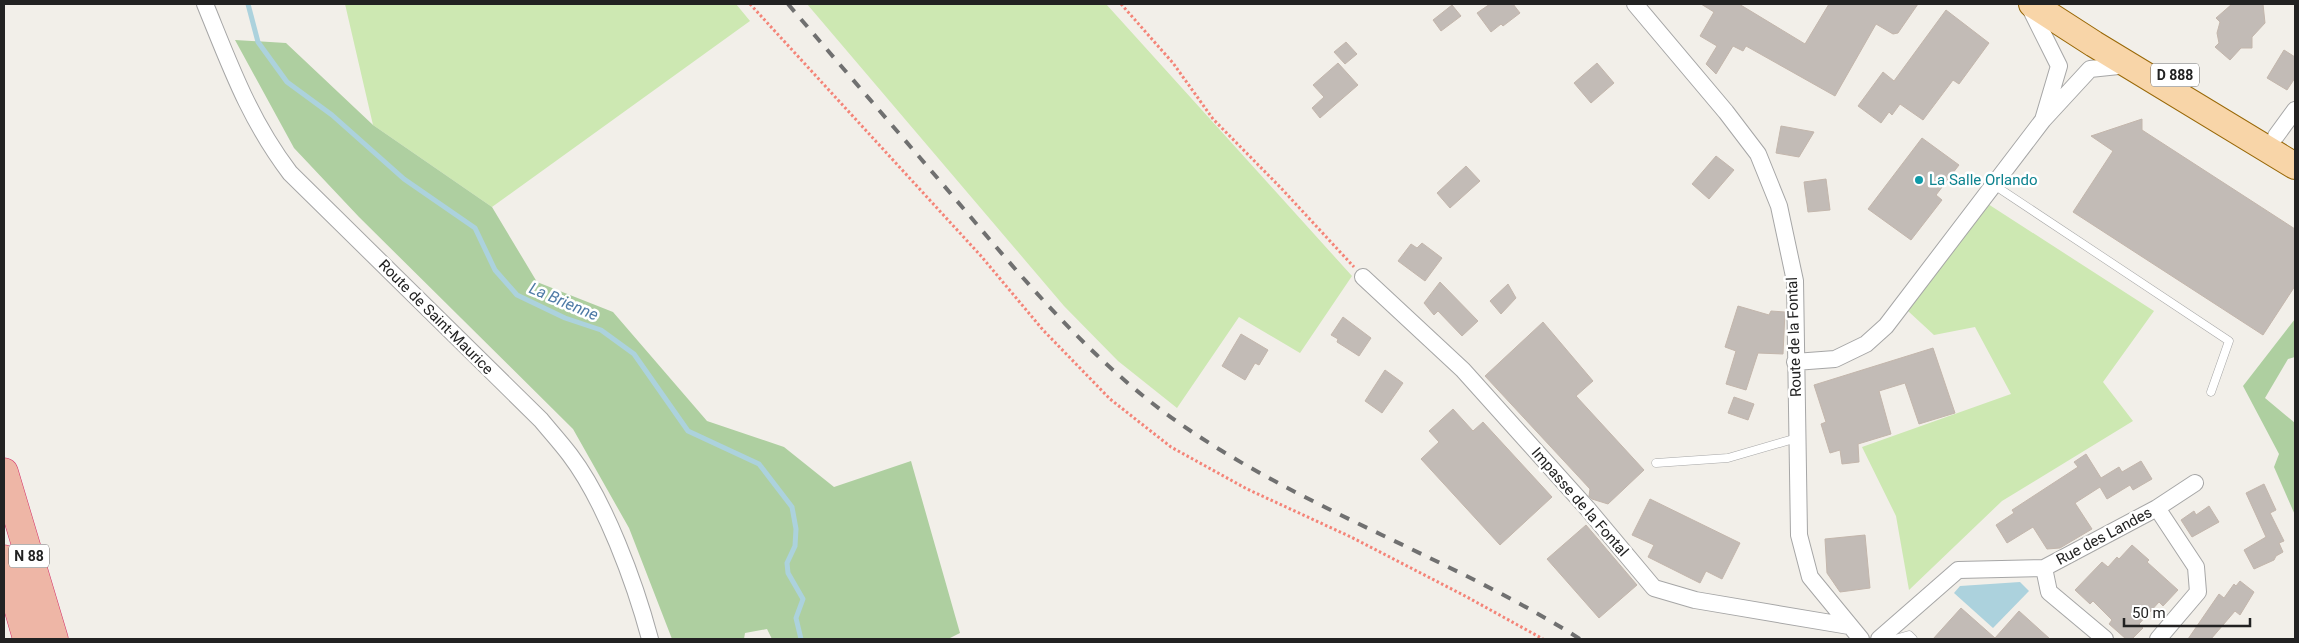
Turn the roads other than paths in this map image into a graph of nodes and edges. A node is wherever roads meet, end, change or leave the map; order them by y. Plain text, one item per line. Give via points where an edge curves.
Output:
1 (205, 4) edge
2 (1635, 4) edge
3 (2030, 4) edge
4 (2054, 4) edge
5 (2128, 65) junction
6 (2295, 110) edge
7 (2043, 120) junction
8 (2278, 144) edge
9 (2295, 166) edge
10 (1994, 185) junction
11 (1363, 277) road end
12 (1795, 362) junction
13 (2211, 392) dead end
14 (1797, 438) junction
15 (1656, 463) dead end
16 (4, 472) edge
17 (2195, 483) dead end
18 (2157, 508) junction
19 (4, 559) edge
20 (2044, 568) junction
21 (1849, 626) junction
22 (27, 639) edge
23 (54, 639) edge
24 (650, 639) edge
25 (1861, 639) edge
26 (1878, 639) edge
27 (1895, 639) edge
28 (1912, 639) edge
29 (2105, 639) edge
30 (2158, 639) edge

1 - 24 street, Route de Saint-Maurice via 255,122 290,173 541,420 571,456 592,489 621,554
2 - 12 street, Route de la Fontal via 1758,154 1779,206 1795,281
3 - 5 main road, D 888
3 - 7 street via 2059,66
4 - 8 main road, D 888
5 - 7 street via 2090,70
5 - 8 main road, D 888
6 - 8 street
7 - 10 street
8 - 9 main road, D 888
10 - 12 street via 1886,326 1866,344 1835,359
10 - 13 lane via 2229,341
11 - 21 street, Impasse de la Fontal via 1463,370 1654,588 1695,600
12 - 14 street, Route de la Fontal
14 - 15 lane via 1728,458
14 - 21 street, Route de la Fontal via 1799,535 1810,577
16 - 23 highway, N 88
17 - 18 street
18 - 20 street, Rue des Landes
18 - 30 street, Rue des Landes via 2196,567 2198,592
19 - 22 highway, N 88
20 - 26 street, Rue des Landes via 1958,570
20 - 29 street, Rue des Landes via 2049,592
21 - 25 street, Route de la Fontal
27 - 28 lane via 1908,635

